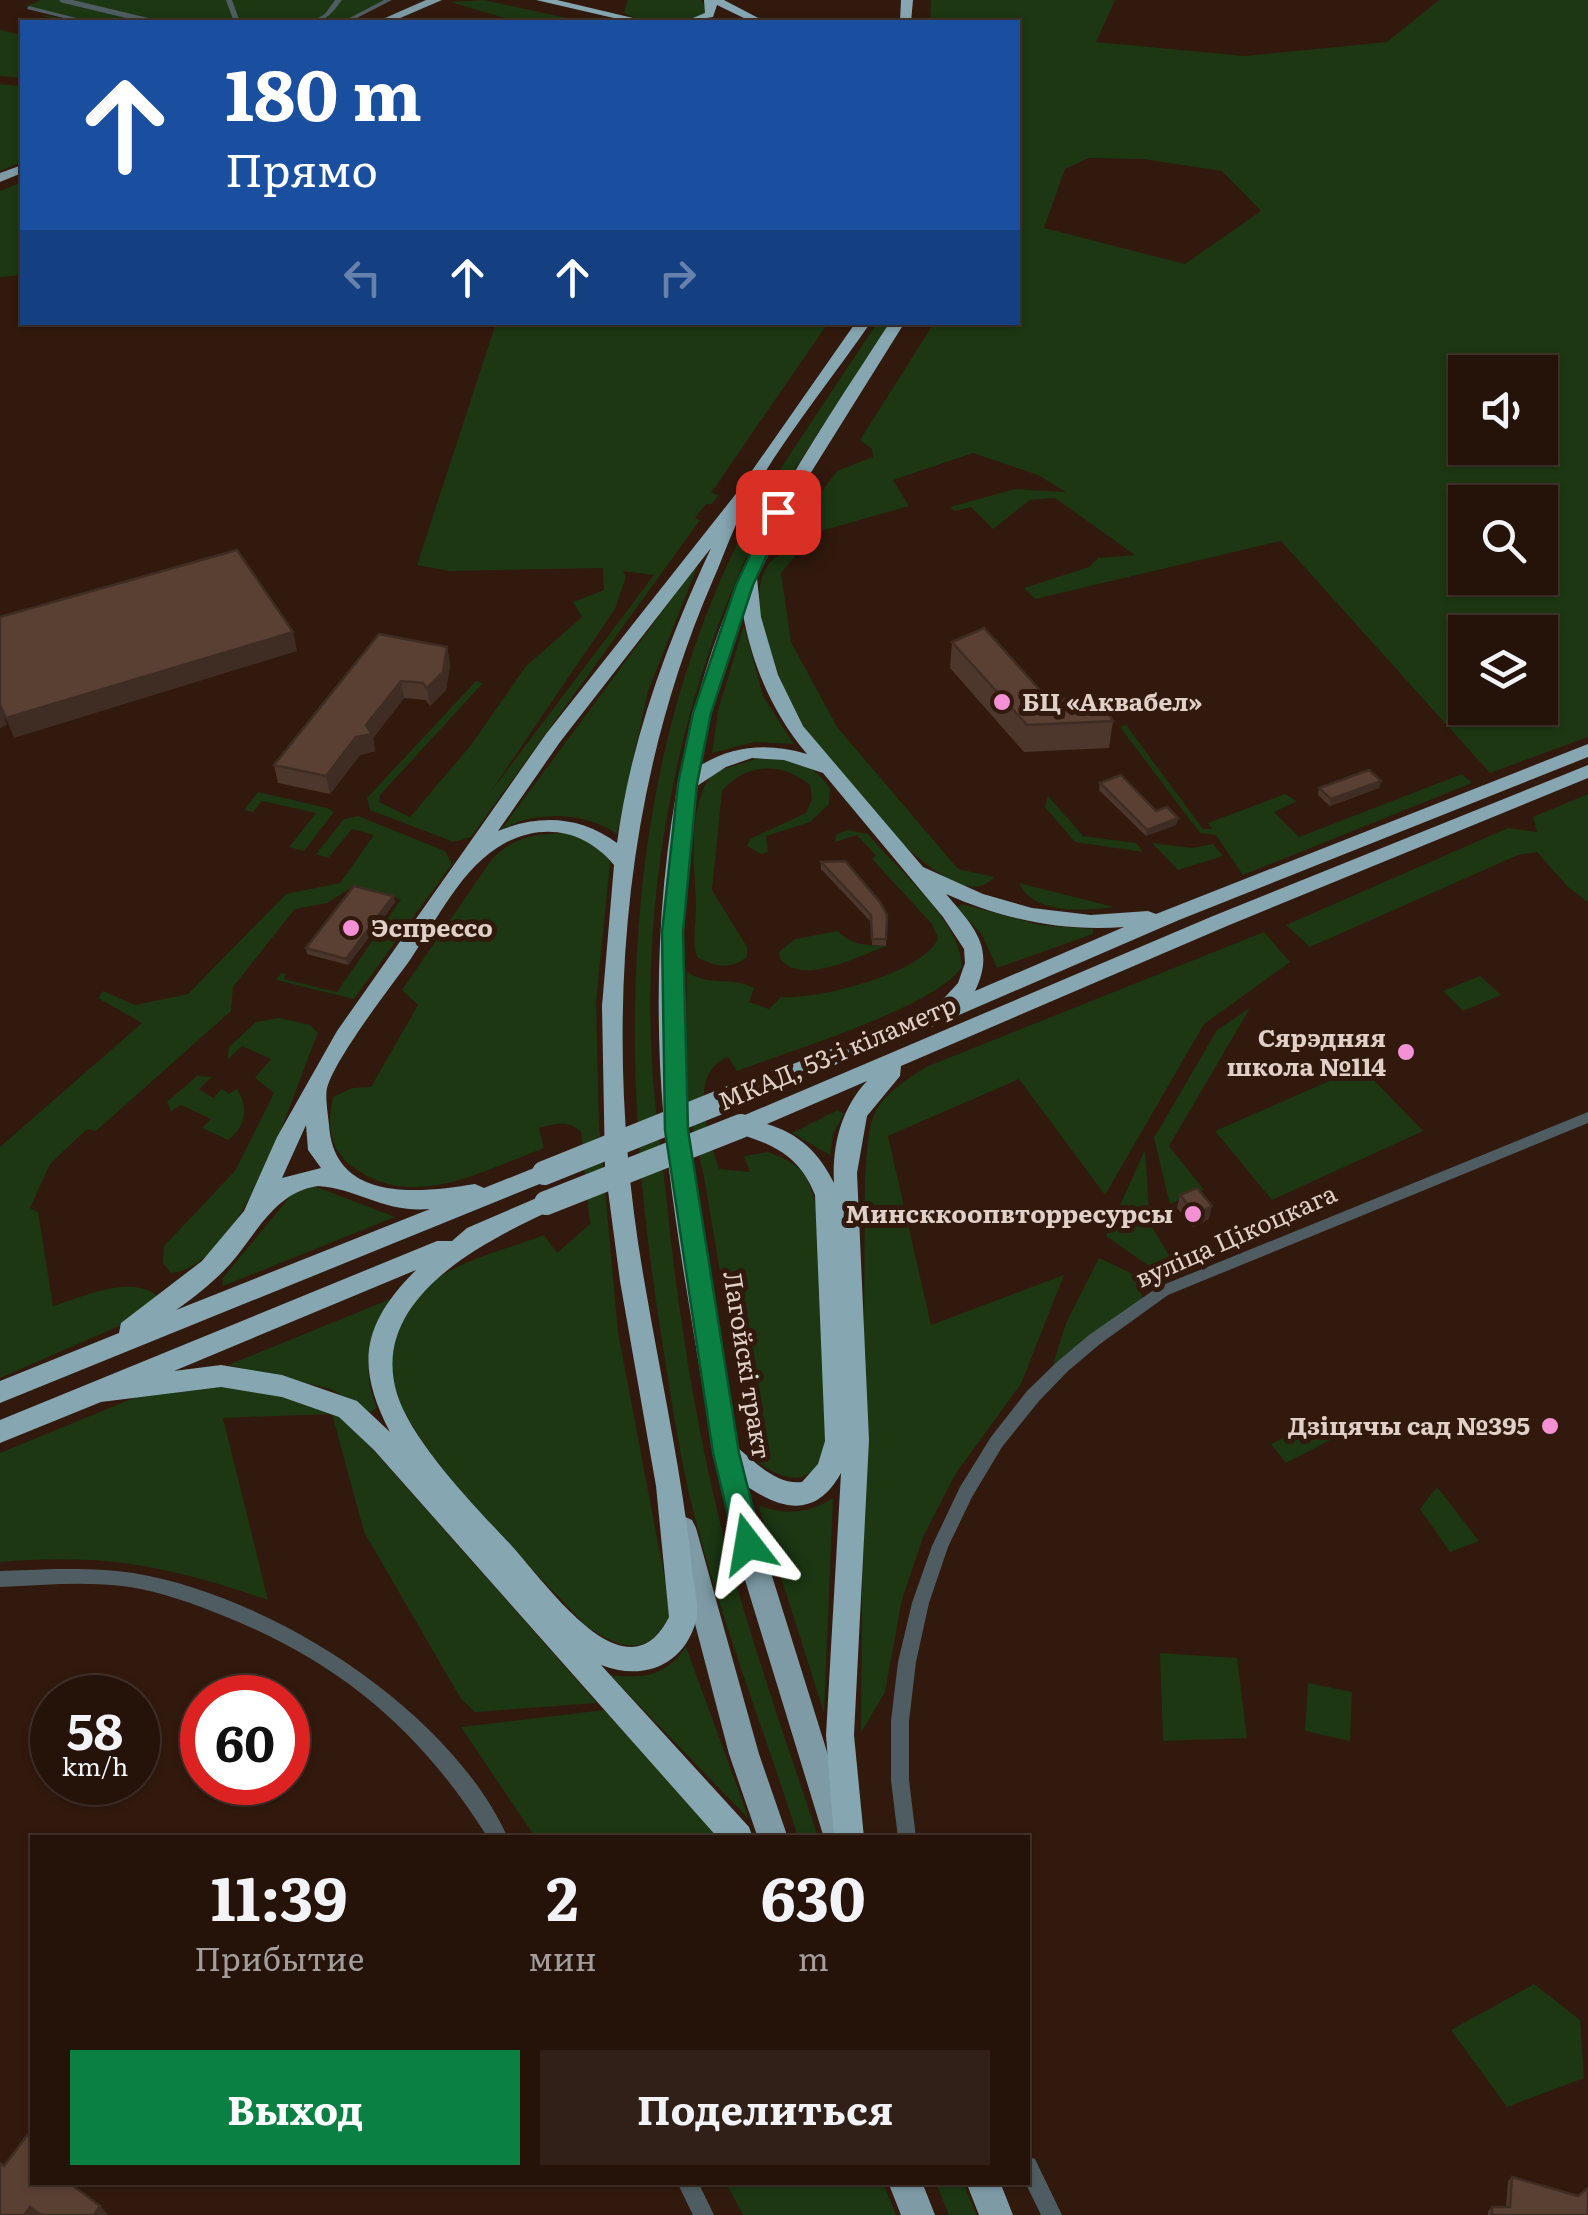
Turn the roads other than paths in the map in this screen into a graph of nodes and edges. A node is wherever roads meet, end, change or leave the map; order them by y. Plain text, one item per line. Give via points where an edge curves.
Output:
1 (46, 0) edge
2 (62, 0) edge
3 (338, 0) edge
4 (389, 0) edge
5 (436, 0) edge
6 (524, 0) edge
7 (542, 0) edge
8 (713, 0) edge
9 (740, 0) edge
10 (760, 12) edge
11 (78, 20) edge
12 (146, 20) edge
13 (318, 20) edge
14 (350, 20) edge
15 (387, 20) edge
16 (613, 20) edge
17 (635, 20) edge
18 (695, 20) edge
19 (862, 325) edge
20 (896, 325) edge
21 (741, 498) junction
22 (749, 575) junction
23 (1588, 750) edge
24 (828, 772) junction
25 (1588, 772) edge
26 (688, 784) junction
27 (473, 855) junction
28 (902, 858) junction
29 (625, 864) junction
30 (1172, 914) junction
31 (914, 1026) junction
32 (906, 1057) junction
33 (316, 1082) junction
34 (1588, 1116) edge
35 (740, 1126) junction
36 (345, 1181) junction
37 (513, 1186) junction
38 (256, 1211) junction
39 (485, 1231) junction
40 (95, 1354) junction
41 (100, 1391) junction
42 (0, 1392) edge
43 (0, 1432) edge
44 (726, 1453) junction
45 (667, 1472) junction
46 (0, 1579) edge
47 (497, 1835) edge
48 (735, 1835) edge
49 (772, 1835) edge
50 (839, 1835) edge
51 (849, 1835) edge
52 (906, 1835) edge
53 (1030, 2170) edge
54 (689, 2185) edge
55 (906, 2185) edge
56 (983, 2185) edge
57 (704, 2215) edge
58 (918, 2215) edge
59 (996, 2215) edge
60 (1052, 2215) edge

1 - 11 street via 29,8
2 - 12 street
3 - 13 street
4 - 14 street
5 - 15 main road
6 - 16 highway
7 - 17 highway
8 - 10 highway
8 - 18 highway via 709,16
9 - 10 highway
19 - 21 highway
20 - 22 highway, Лагойскі тракт via 782,505
21 - 27 highway via 552,738
21 - 29 highway via 650,729
22 - 24 highway via 776,695
22 - 26 highway, Лагойскі тракт via 706,697
23 - 30 highway, МКАД, 53-і кіламетр
24 - 26 highway via 797,755 749,751
24 - 28 highway
25 - 32 highway, МКАД, 53-і кіламетр
26 - 44 highway, Лагойскі тракт via 672,932 676,1130
27 - 29 highway via 514,831 569,826 611,844
27 - 33 highway
28 - 30 highway via 996,906 1087,922
28 - 31 highway via 966,934 976,963 959,996
29 - 45 highway via 614,997 616,1166
30 - 31 highway, МКАД, 53-і кіламетр
31 - 37 highway, МКАД, 53-і кіламетр, bridge
32 - 35 highway, МКАД, 53-і кіламетр
32 - 51 highway via 862,1099 847,1130 856,1440 840,1735
33 - 36 highway via 319,1150
33 - 38 highway
34 - 52 street, вуліца Цікоцкага via 1163,1291 1109,1327 1033,1396 955,1513 923,1598 901,1691 900,1800
35 - 39 highway, МКАД, 53-і кіламетр, bridge
35 - 44 highway via 796,1146 819,1172 827,1195 838,1441 832,1474 810,1492 778,1493
36 - 37 highway via 404,1200
36 - 38 highway via 299,1181
37 - 40 highway, МКАД, 53-і кіламетр
38 - 40 highway via 221,1258
39 - 41 highway, МКАД, 53-і кіламетр
39 - 45 highway via 425,1273 383,1338 378,1374 412,1448 573,1631 619,1662 662,1651 683,1618
40 - 42 highway, МКАД, 53-і кіламетр
41 - 43 highway, МКАД, 53-і кіламетр
41 - 48 highway via 221,1376 282,1386 348,1409
44 - 50 main road, Лагойскі тракт
45 - 49 main road
46 - 47 street via 78,1575 150,1584 312,1648 392,1702
53 - 60 street
54 - 57 street
55 - 58 main road
56 - 59 main road

